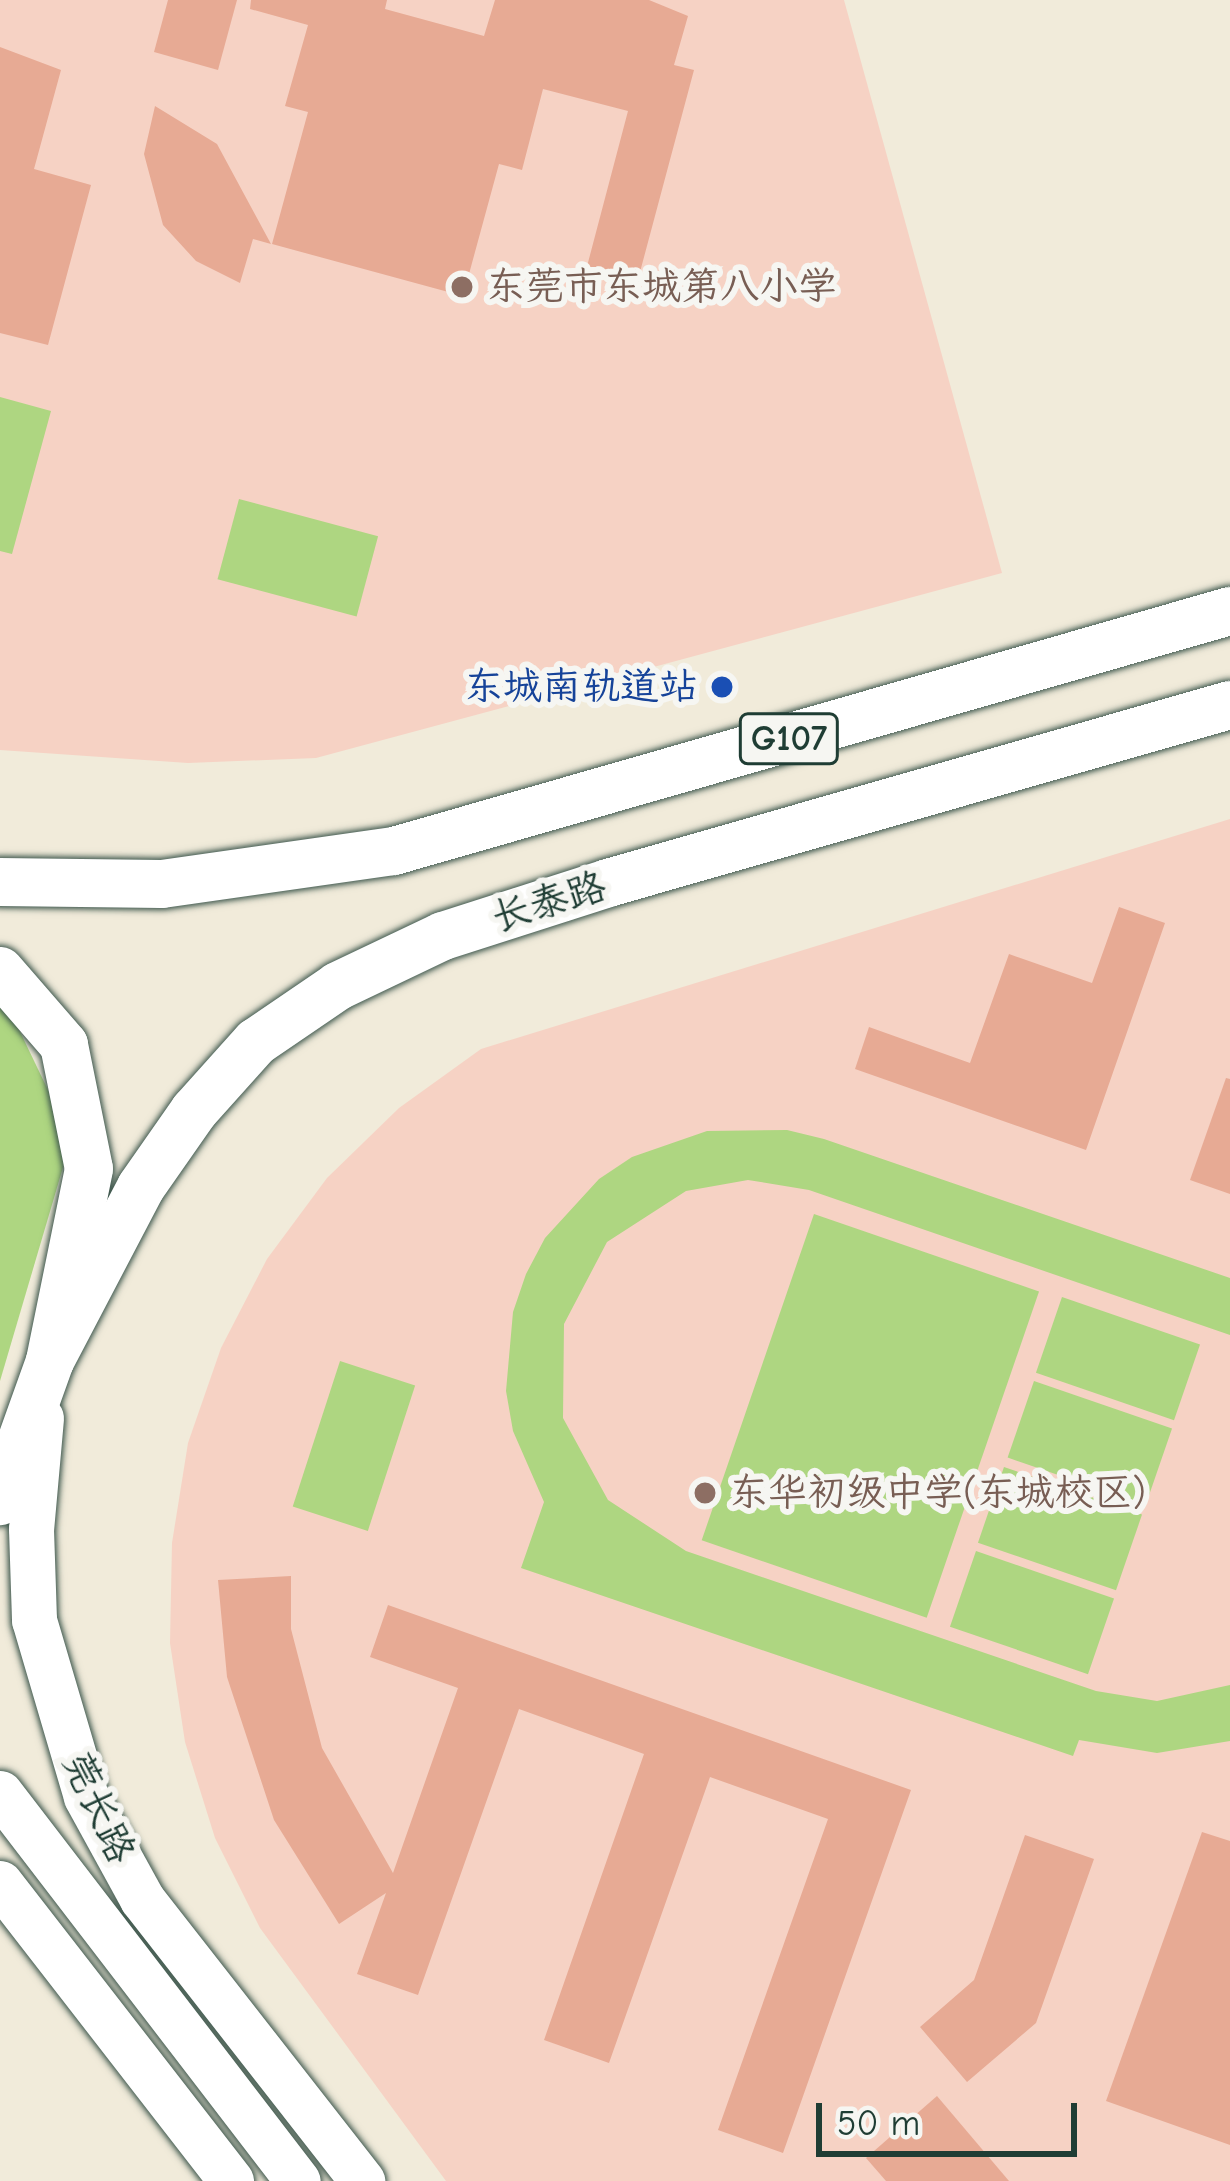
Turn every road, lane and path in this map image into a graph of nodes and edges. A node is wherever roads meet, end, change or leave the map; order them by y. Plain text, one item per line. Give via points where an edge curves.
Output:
1 (1230, 610) edge
2 (1230, 705) edge
3 (0, 882) edge
4 (0, 970) edge
5 (50, 1361) junction
6 (0, 1502) edge
7 (0, 1793) edge
8 (0, 1883) edge
9 (231, 2181) edge
10 (298, 2181) edge
11 (362, 2181) edge

1 - 3 highway, G107 via 394,851 162,884
2 - 5 highway, 长泰路 / G107 via 608,884 443,936 338,986 256,1042 194,1111 141,1187
4 - 5 highway via 64,1046 86,1149 81,1228
5 - 6 highway, G107
5 - 11 main road, 莞长路 via 35,1461 34,1620 86,1797 142,1899
7 - 10 main road, 莞长路
8 - 9 main road

